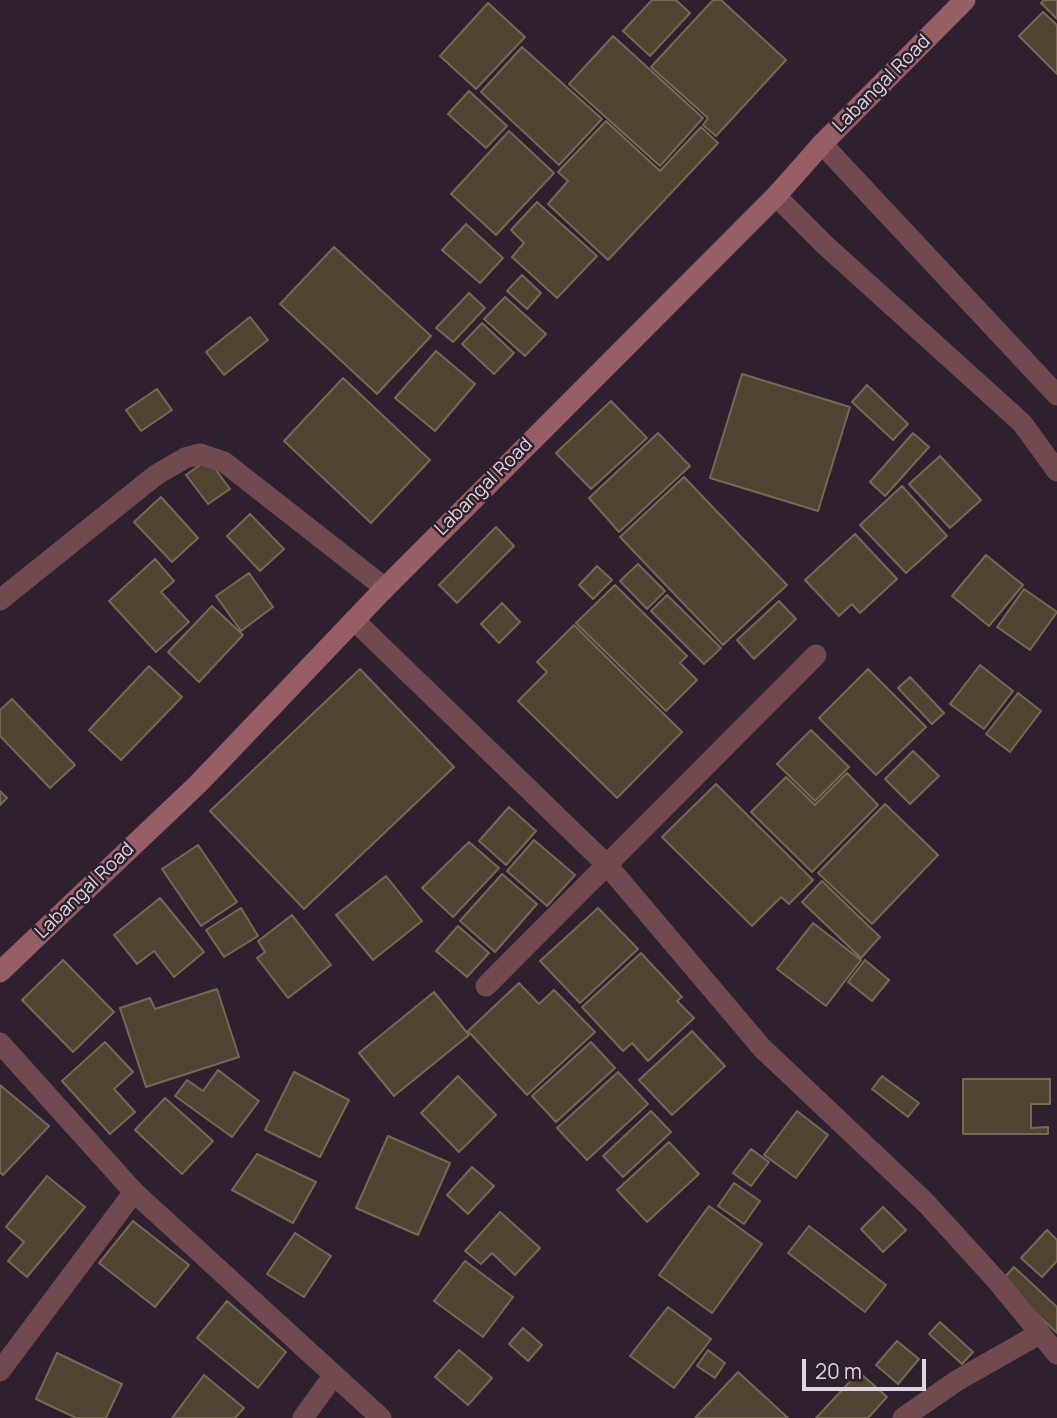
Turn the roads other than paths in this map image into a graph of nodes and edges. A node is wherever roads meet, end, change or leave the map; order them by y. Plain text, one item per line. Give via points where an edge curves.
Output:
1 (965, 0) edge
2 (822, 144) junction
3 (776, 196) junction
4 (1057, 395) edge
5 (1057, 471) edge
6 (385, 587) junction
7 (0, 600) edge
8 (354, 620) junction
9 (816, 655) dead end
10 (607, 866) junction
11 (0, 972) edge
12 (486, 986) dead end
13 (0, 1043) edge
14 (134, 1192) junction
15 (1039, 1334) junction
16 (1057, 1354) edge
17 (0, 1371) edge
18 (334, 1375) junction
19 (303, 1418) edge
20 (381, 1418) edge
21 (903, 1418) edge

1 - 2 main road, Labangal Road
2 - 3 main road, Labangal Road
2 - 4 street
3 - 5 street via 1022,423
3 - 6 main road, Labangal Road
6 - 7 street via 224,462 200,454 156,475
6 - 8 main road, Labangal Road
8 - 10 street
8 - 11 main road, Labangal Road via 198,783
9 - 10 street
10 - 12 street
10 - 15 street via 762,1048 926,1203
13 - 14 street
14 - 17 street
14 - 18 street
15 - 16 street
15 - 21 street
18 - 19 street
18 - 20 street

